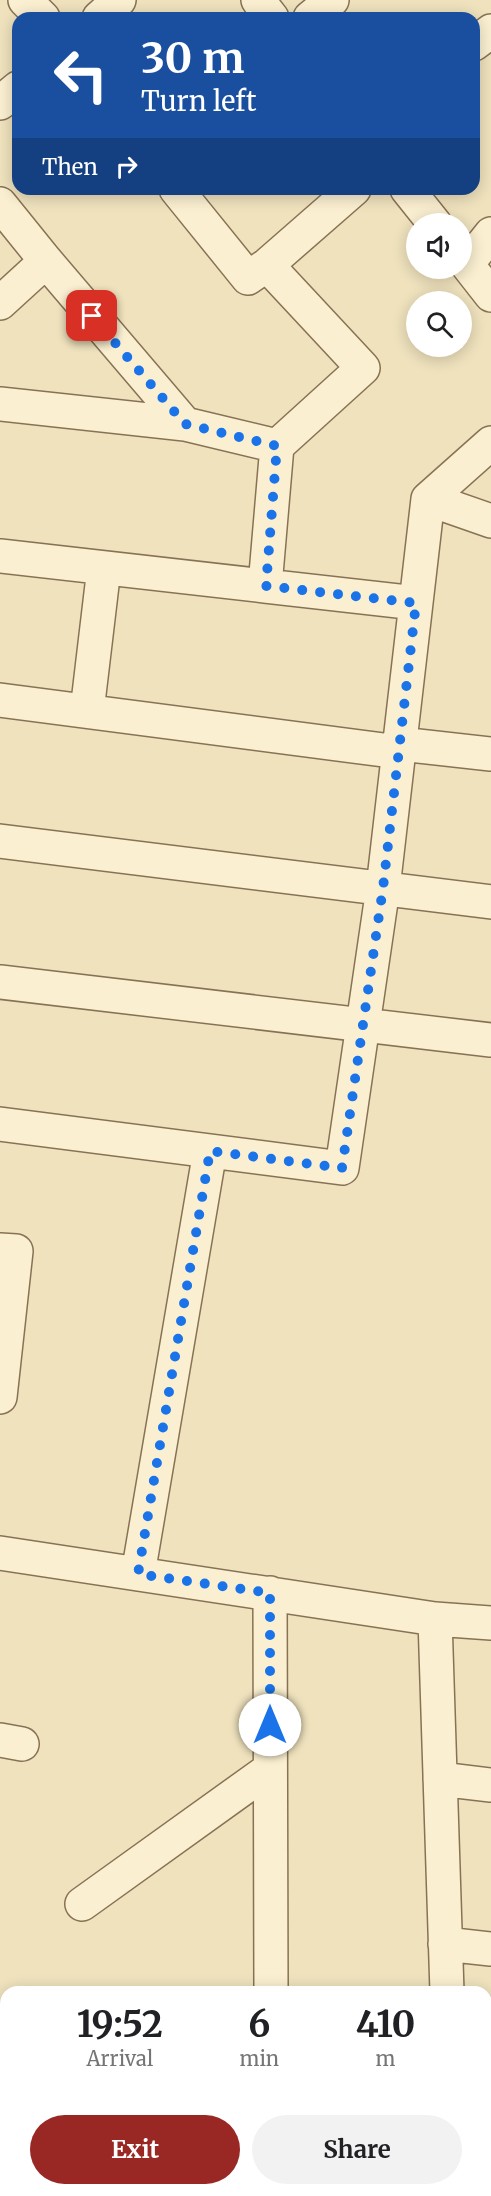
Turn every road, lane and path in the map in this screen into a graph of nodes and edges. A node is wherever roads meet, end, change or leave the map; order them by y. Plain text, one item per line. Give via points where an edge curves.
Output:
1 (25, 0) edge
2 (119, 0) edge
3 (258, 0) edge
4 (332, 0) edge
5 (37, 12) edge
6 (106, 12) edge
7 (267, 12) edge
8 (317, 12) edge
9 (12, 93) edge
10 (0, 103) edge
11 (181, 195) edge
12 (347, 195) edge
13 (413, 195) edge
14 (0, 204) edge
15 (427, 213) edge
16 (491, 234) edge
17 (46, 261) junction
18 (267, 265) junction
19 (478, 275) edge
20 (0, 303) edge
21 (0, 404) edge
22 (185, 424) junction
23 (491, 443) edge
24 (277, 446) junction
25 (428, 500) junction
26 (491, 521) edge
27 (0, 556) edge
28 (104, 568) junction
29 (266, 586) junction
30 (416, 603) junction
31 (0, 700) edge
32 (87, 711) junction
33 (399, 748) junction
34 (491, 754) edge
35 (0, 841) edge
36 (383, 888) junction
37 (491, 902) edge
38 (0, 982) edge
39 (362, 1025) junction
40 (491, 1040) edge
41 (0, 1124) edge
42 (210, 1151) junction
43 (0, 1250) edge
44 (0, 1397) edge
45 (0, 1553) edge
46 (138, 1574) junction
47 (270, 1593) junction
48 (435, 1619) junction
49 (491, 1623) edge
50 (270, 1769) junction
51 (440, 1779) junction
52 (491, 1785) edge
53 (82, 1904) dead end
54 (445, 1944) junction
55 (491, 1949) edge
56 (271, 1986) edge
57 (447, 1986) edge

1 - 5 street
2 - 6 street
3 - 7 street
4 - 8 street
9 - 10 street
11 - 18 street via 248,278
12 - 18 street
13 - 15 street
14 - 17 street
16 - 19 street
17 - 20 street
17 - 22 street
18 - 24 street via 363,368
21 - 22 street
22 - 24 street
23 - 25 street
24 - 29 street
25 - 26 street
25 - 30 street
27 - 28 street
28 - 29 street
28 - 32 street
29 - 30 street
30 - 33 street
31 - 32 street
32 - 33 street
33 - 34 street
33 - 36 street
35 - 36 street
36 - 37 street
36 - 39 street
38 - 39 street
39 - 40 street
39 - 42 street via 342,1168
41 - 42 street
42 - 46 street
43 - 44 street via 16,1251
45 - 46 street
46 - 47 street
47 - 48 street
47 - 50 street
48 - 49 street
48 - 51 street
50 - 53 street
50 - 56 street
51 - 52 street
51 - 54 street
54 - 55 street
54 - 57 street

